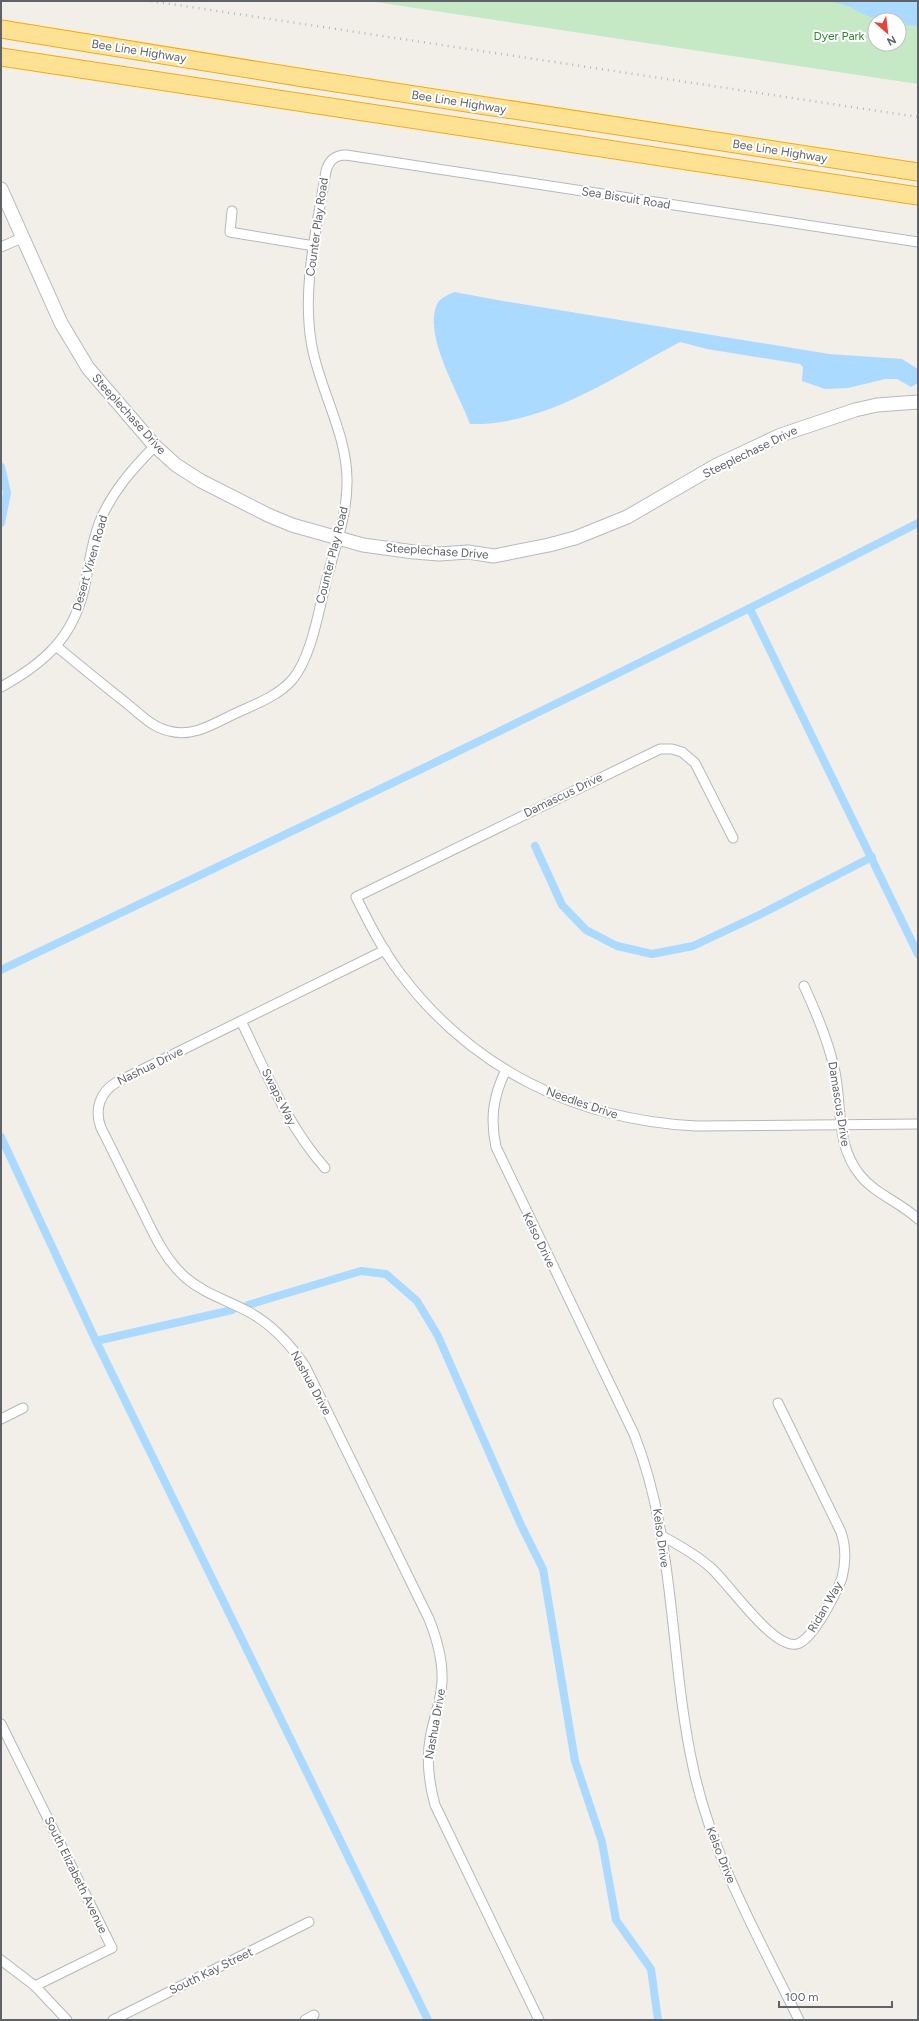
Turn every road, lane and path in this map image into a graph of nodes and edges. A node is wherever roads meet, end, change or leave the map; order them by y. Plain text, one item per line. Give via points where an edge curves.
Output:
1 (1, 29) edge
2 (1, 57) edge
3 (335, 157) joint
4 (918, 172) edge
5 (1, 189) edge
6 (918, 196) edge
7 (232, 210) dead end
8 (24, 237) junction
9 (918, 242) edge
10 (314, 246) junction
11 (1, 247) edge
12 (918, 402) edge
13 (155, 446) junction
14 (338, 538) junction
15 (56, 646) junction
16 (1, 687) edge
17 (733, 838) dead end
18 (356, 897) joint
19 (385, 950) junction
20 (804, 986) dead end
21 (241, 1021) junction
22 (506, 1070) junction
23 (918, 1124) edge
24 (841, 1125) junction
25 (325, 1168) dead end
26 (918, 1219) edge
27 (778, 1403) dead end
28 (23, 1408) dead end
29 (1, 1419) edge
30 (662, 1536) junction
31 (1, 1724) edge
32 (309, 1922) dead end
33 (1, 1960) edge
34 (35, 1986) junction
35 (314, 2015) dead end
36 (67, 2020) edge
37 (113, 2020) edge
38 (304, 2020) edge
39 (539, 2020) edge
40 (799, 2020) edge

1 - 4 highway, Bee Line Highway
2 - 6 highway, Bee Line Highway
3 - 9 street, Sea Biscuit Road via 346,155
3 - 10 street, Counter Play Road via 327,165
5 - 8 street, Steeplechase Drive
7 - 10 street via 230,232
8 - 11 street
8 - 13 street, Steeplechase Drive via 61,323 88,368
10 - 14 street, Counter Play Road via 308,307 311,344 322,386 342,441 347,471 347,495
12 - 14 street, Steeplechase Drive via 877,405 855,410 781,435 717,465 627,517 575,538 548,545 494,556 468,552 439,554 363,545
13 - 14 street, Steeplechase Drive via 176,465 201,481 292,524
13 - 15 street, Desert Vixen Road via 124,480 107,506 94,539 79,606
14 - 15 street, Counter Play Road via 308,651 298,672 275,694 200,730 176,733 153,725
15 - 16 street, Desert Vixen Road via 31,670
17 - 18 street, Damascus Drive via 695,763 682,752 660,749
18 - 19 street, Needles Drive
19 - 21 street, Nashua Drive
19 - 22 street, Needles Drive via 416,992 439,1017 466,1042
20 - 24 street, Damascus Drive via 817,1013 831,1056 839,1096
21 - 25 street, Swaps Way via 289,1119
21 - 39 street, Nashua Drive via 112,1085 100,1099 99,1122 157,1241 173,1265 207,1293 264,1321 276,1331 305,1366 435,1635 441,1663 441,1692 428,1754 429,1777 435,1805
22 - 24 street, Needles Drive via 570,1102 645,1122 696,1126
22 - 30 street, Kelso Drive via 493,1107 496,1147 634,1434 651,1480
23 - 24 street, Needles Drive
24 - 26 street, Damascus Drive via 848,1154 860,1175
27 - 30 street, Ridan Way via 841,1532 844,1545 845,1567 842,1578 809,1636 791,1645 781,1640 750,1613 712,1568
28 - 29 street
30 - 40 street, Kelso Drive via 687,1738 700,1797 728,1875
31 - 34 street, South Elizabeth Avenue via 112,1948
32 - 37 street, South Kay Street
33 - 34 street
34 - 36 street
35 - 38 street

